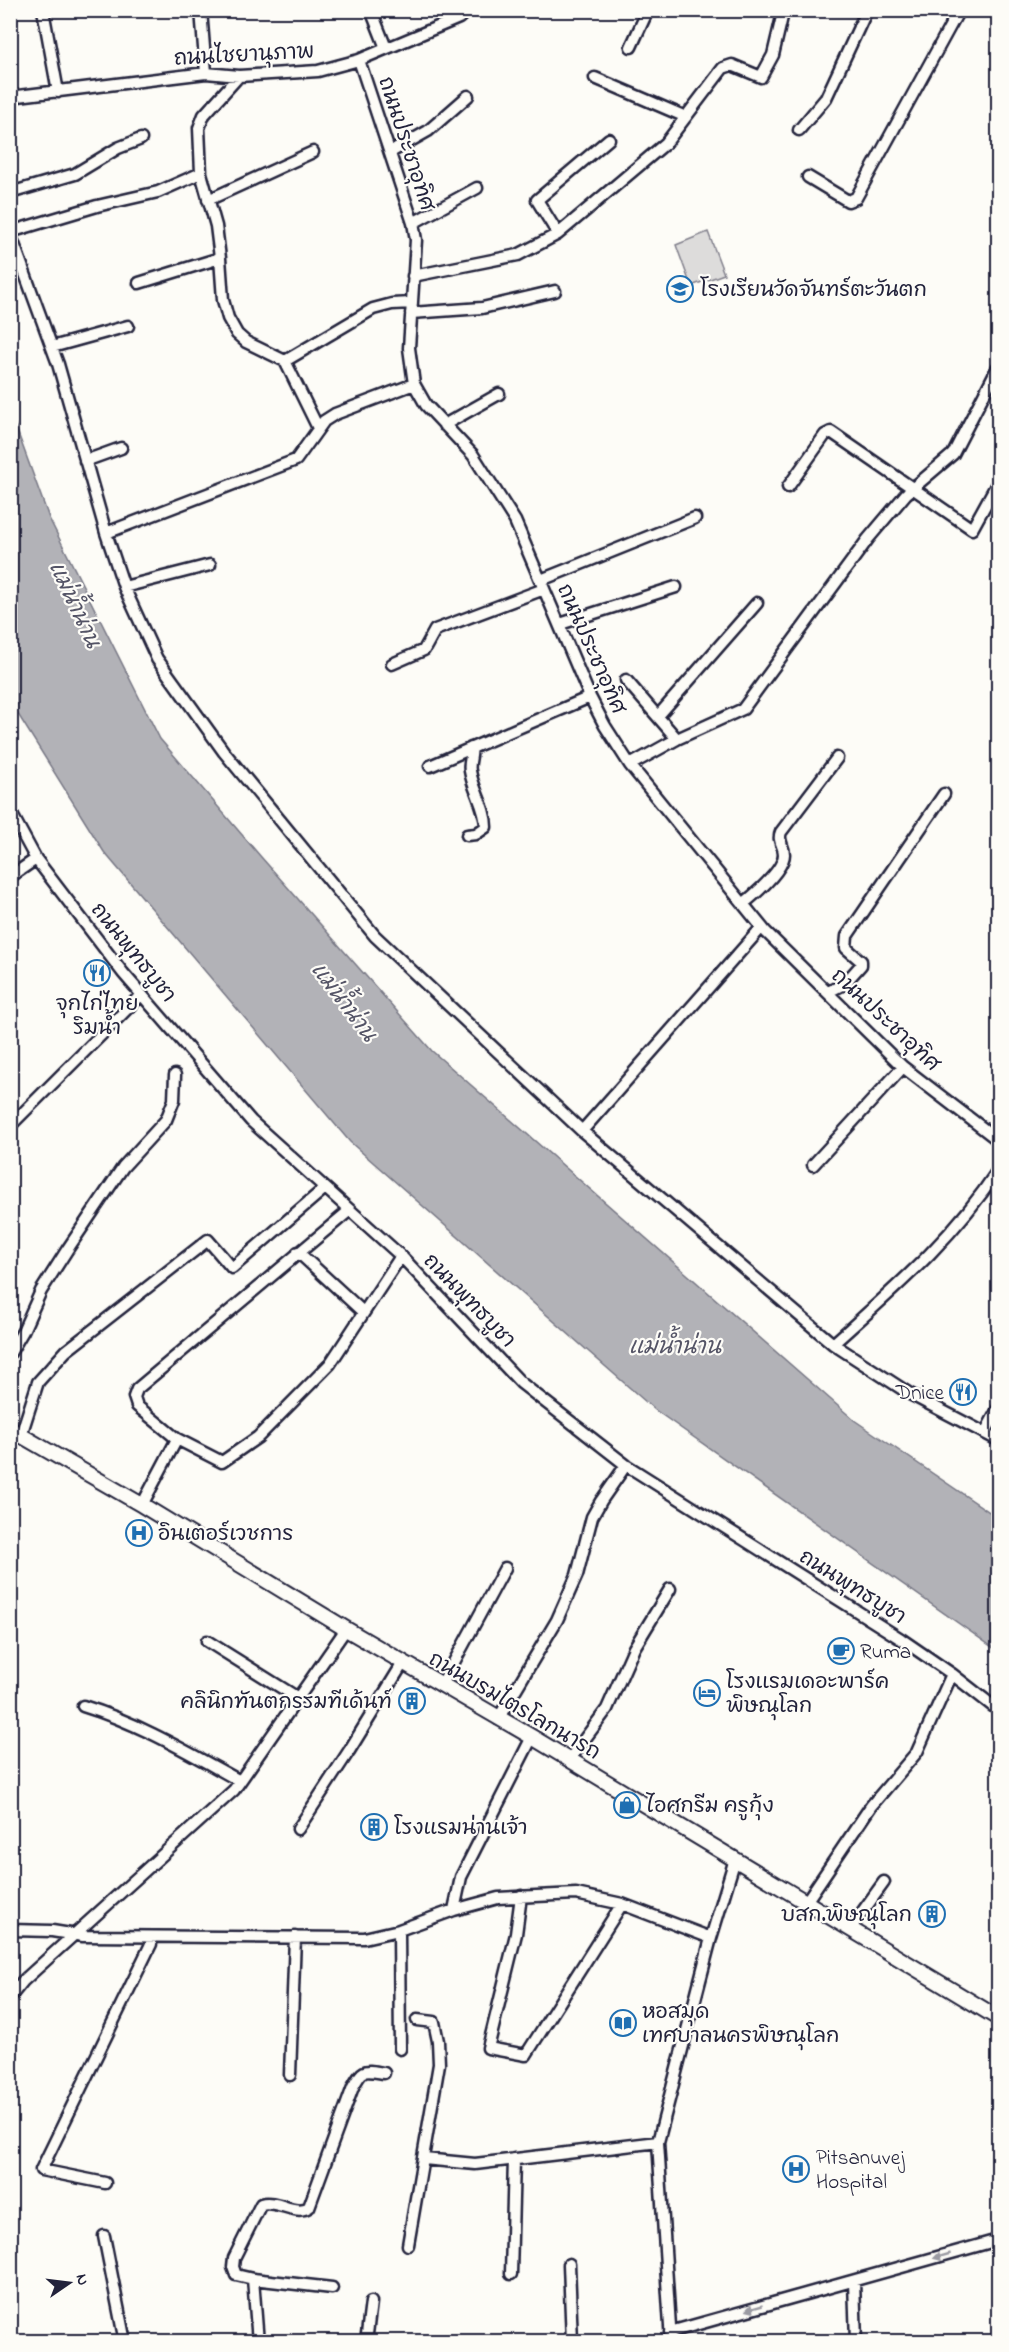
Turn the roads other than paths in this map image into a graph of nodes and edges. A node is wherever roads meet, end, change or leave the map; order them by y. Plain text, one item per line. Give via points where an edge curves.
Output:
1 (43, 10) edge
2 (201, 10) edge
3 (372, 10) edge
4 (468, 10) edge
5 (648, 10) edge
6 (786, 10) edge
7 (867, 10) edge
8 (958, 10) edge
9 (631, 47) dead end
10 (386, 48) junction
11 (359, 60) junction
12 (206, 73) junction
13 (239, 76) junction
14 (595, 78) dead end
15 (58, 92) junction
16 (468, 96) dead end
17 (10, 97) edge
18 (686, 117) junction
19 (799, 130) dead end
20 (141, 139) dead end
21 (609, 140) dead end
22 (313, 152) dead end
23 (391, 152) junction
24 (201, 173) junction
25 (808, 177) dead end
26 (477, 188) dead end
27 (10, 193) edge
28 (208, 200) junction
29 (413, 223) junction
30 (10, 232) edge
31 (558, 234) junction
32 (220, 258) junction
33 (413, 276) junction
34 (139, 283) dead end
35 (555, 291) dead end
36 (412, 308) junction
37 (128, 326) dead end
38 (52, 346) junction
39 (285, 361) junction
40 (999, 367) edge
41 (414, 384) junction
42 (499, 394) dead end
43 (444, 425) junction
44 (318, 428) junction
45 (121, 448) dead end
46 (85, 461) junction
47 (999, 482) edge
48 (788, 487) dead end
49 (912, 488) junction
50 (695, 518) dead end
51 (106, 533) junction
52 (210, 565) dead end
53 (543, 585) junction
54 (124, 587) junction
55 (676, 587) dead end
56 (757, 603) dead end
57 (560, 624) junction
58 (392, 664) dead end
59 (626, 680) dead end
60 (590, 697) junction
61 (658, 716) junction
62 (677, 739) junction
63 (471, 748) junction
64 (837, 758) dead end
65 (630, 765) junction
66 (430, 766) dead end
67 (944, 794) dead end
68 (12, 818) edge
69 (467, 835) dead end
70 (36, 859) junction
71 (10, 877) edge
72 (743, 904) junction
73 (762, 927) junction
74 (828, 992) junction
75 (141, 995) junction
76 (903, 1067) junction
77 (175, 1075) dead end
78 (10, 1126) edge
79 (582, 1131) junction
80 (999, 1140) edge
81 (813, 1165) dead end
82 (999, 1170) edge
83 (326, 1188) junction
84 (350, 1210) junction
85 (298, 1252) junction
86 (401, 1256) junction
87 (363, 1312) junction
88 (833, 1344) junction
89 (10, 1353) edge
90 (999, 1409) edge
91 (16, 1432) edge
92 (985, 1433) junction
93 (177, 1439) junction
94 (999, 1440) edge
95 (626, 1465) junction
96 (142, 1505) junction
97 (505, 1568) dead end
98 (670, 1589) dead end
99 (346, 1629) junction
100 (207, 1641) dead end
101 (403, 1663) junction
102 (952, 1674) junction
103 (441, 1686) junction
104 (298, 1698) junction
105 (83, 1706) dead end
106 (999, 1710) edge
107 (498, 1719) junction
108 (532, 1737) junction
109 (569, 1760) junction
110 (240, 1781) junction
111 (298, 1829) dead end
112 (735, 1859) junction
113 (884, 1882) dead end
114 (521, 1896) junction
115 (806, 1902) junction
116 (622, 1904) junction
117 (454, 1910) junction
118 (850, 1929) junction
119 (10, 1930) edge
120 (399, 1930) junction
121 (74, 1935) junction
122 (151, 1937) junction
123 (295, 1937) junction
124 (711, 1938) junction
125 (10, 1996) edge
126 (999, 2018) edge
127 (417, 2020) dead end
128 (400, 2049) dead end
129 (384, 2073) dead end
130 (290, 2075) dead end
131 (658, 2142) junction
132 (424, 2159) junction
133 (514, 2159) junction
134 (105, 2183) dead end
135 (104, 2236) dead end
136 (999, 2240) edge
137 (408, 2245) dead end
138 (569, 2264) dead end
139 (511, 2274) dead end
140 (253, 2279) junction
141 (854, 2280) junction
142 (332, 2288) dead end
143 (371, 2302) dead end
144 (671, 2337) edge
145 (125, 2342) edge
146 (258, 2342) edge
147 (366, 2342) edge
148 (572, 2342) edge
149 (856, 2342) edge

1 - 15 street
2 - 12 street
3 - 10 street
4 - 10 street, ถนนไชยานุภาพ via 459,18
5 - 9 street
6 - 18 street via 773,55 761,77 732,65 723,68
7 - 19 street via 826,98
8 - 25 street via 856,198 848,201
10 - 11 street, ถนนไชยานุภาพ
11 - 13 street, ถนนไชยานุภาพ via 318,71
11 - 23 street, ถนนประชาอุทิศ
12 - 13 street, ถนนไชยานุภาพ
12 - 15 street, ถนนไชยานุภาพ
13 - 24 street via 204,115 199,128
14 - 18 street
15 - 17 street, ถนนไชยานุภาพ
16 - 23 street via 428,131
18 - 31 street via 666,143
20 - 27 street via 75,174
21 - 31 street via 537,200
22 - 28 street
23 - 29 street, ถนนประชาอุทิศ
24 - 28 street
24 - 30 street via 158,192
26 - 29 street
28 - 32 street
29 - 33 street, ถนนประชาอุทิศ
30 - 38 street
31 - 33 street via 518,255
32 - 34 street
32 - 39 street via 223,300 237,334
33 - 36 street, ถนนประชาอุทิศ
35 - 36 street via 482,308
36 - 39 street via 392,304 373,309
36 - 41 street, ถนนประชาอุทิศ via 409,348
37 - 38 street
38 - 46 street
39 - 44 street
40 - 49 street via 953,454
41 - 43 street, ถนนประชาอุทิศ
41 - 44 street via 335,414
42 - 43 street
43 - 53 street, ถนนประชาอุทิศ via 473,455 515,521
44 - 51 street via 296,459
45 - 46 street
46 - 51 street
47 - 49 street via 972,529
48 - 49 street via 831,432
49 - 62 street via 868,539 743,709
50 - 53 street
51 - 54 street
52 - 54 street
53 - 57 street, ถนนประชาอุทิศ
53 - 58 street via 435,630 424,650
54 - 79 street via 157,659 224,752 375,936
55 - 57 street
56 - 61 street
57 - 60 street, ถนนประชาอุทิศ
59 - 61 street
60 - 63 street
60 - 65 street, ถนนประชาอุทิศ
61 - 62 street
62 - 65 street
63 - 66 street
63 - 69 street via 469,768 486,827
64 - 72 street via 782,832 781,863
65 - 72 street, ถนนประชาอุทิศ
67 - 74 street via 847,936 846,948 861,965 844,984
68 - 70 street, ถนนพุทธบูชา
70 - 71 street
70 - 75 street, ถนนพุทธบูชา
72 - 73 street, ถนนประชาอุทิศ
73 - 74 street, ถนนประชาอุทิศ
73 - 79 street
74 - 76 street, ถนนประชาอุทิศ
75 - 78 street
75 - 83 street, ถนนพุทธบูชา via 251,1121
76 - 80 street, ถนนประชาอุทิศ
76 - 81 street
77 - 89 street via 174,1100 166,1120 123,1167 67,1250
79 - 88 street
82 - 88 street via 951,1233
83 - 84 street, ถนนพุทธบูชา
83 - 91 street via 232,1268 208,1240 66,1351 38,1382
84 - 85 street
84 - 86 street, ถนนพุทธบูชา
85 - 87 street
85 - 93 street via 137,1389 137,1406
86 - 87 street
86 - 95 street, ถนนพุทธบูชา via 521,1383
87 - 93 street via 330,1364 258,1437 222,1462
88 - 92 street via 910,1394
90 - 92 street
91 - 96 main road, ถนนบรมไตรโลกนารถ
92 - 94 street
93 - 96 street
95 - 102 street, ถนนพุทธบูชา
95 - 107 street via 592,1517 577,1575 558,1620
96 - 99 main road, ถนนบรมไตรโลกนารถ
97 - 103 street
98 - 109 street via 634,1648 611,1701
99 - 101 main road, ถนนบรมไตรโลกนารถ
99 - 104 street
100 - 104 street
101 - 103 main road, ถนนบรมไตรโลกนารถ
101 - 111 street
102 - 106 street, ถนนพุทธบูชา
102 - 115 street via 916,1752 871,1806
103 - 107 main road, ถนนบรมไตรโลกนารถ
104 - 110 street
105 - 110 street via 141,1728
107 - 108 main road, ถนนบรมไตรโลกนารถ
108 - 109 main road, ถนนบรมไตรโลกนารถ
108 - 117 street via 461,1877
109 - 112 main road, ถนนบรมไตรโลกนารถ
110 - 121 street
112 - 115 main road, ถนนบรมไตรโลกนารถ
112 - 124 street
113 - 118 street
114 - 116 street via 576,1894
114 - 116 street via 516,1934 488,2048 526,2055
114 - 117 street
115 - 118 main road, ถนนบรมไตรโลกนารถ
116 - 124 street
117 - 120 street
118 - 126 main road, ถนนบรมไตรโลกนารถ
119 - 121 street via 52,1930
120 - 123 street via 364,1938
120 - 128 street
121 - 122 street
121 - 125 street
122 - 123 street
122 - 134 street via 41,2170
123 - 130 street
124 - 131 street
127 - 132 street via 434,2022 439,2051
129 - 140 street via 360,2073 309,2207 301,2210 267,2202 258,2208 233,2267 236,2275
131 - 133 street
131 - 144 street
132 - 133 street via 475,2164
132 - 137 street
133 - 139 street
135 - 145 street
136 -> 141 street
138 - 148 street
140 - 142 street
140 - 146 street
141 -> 144 street
141 - 149 street
143 - 147 street

